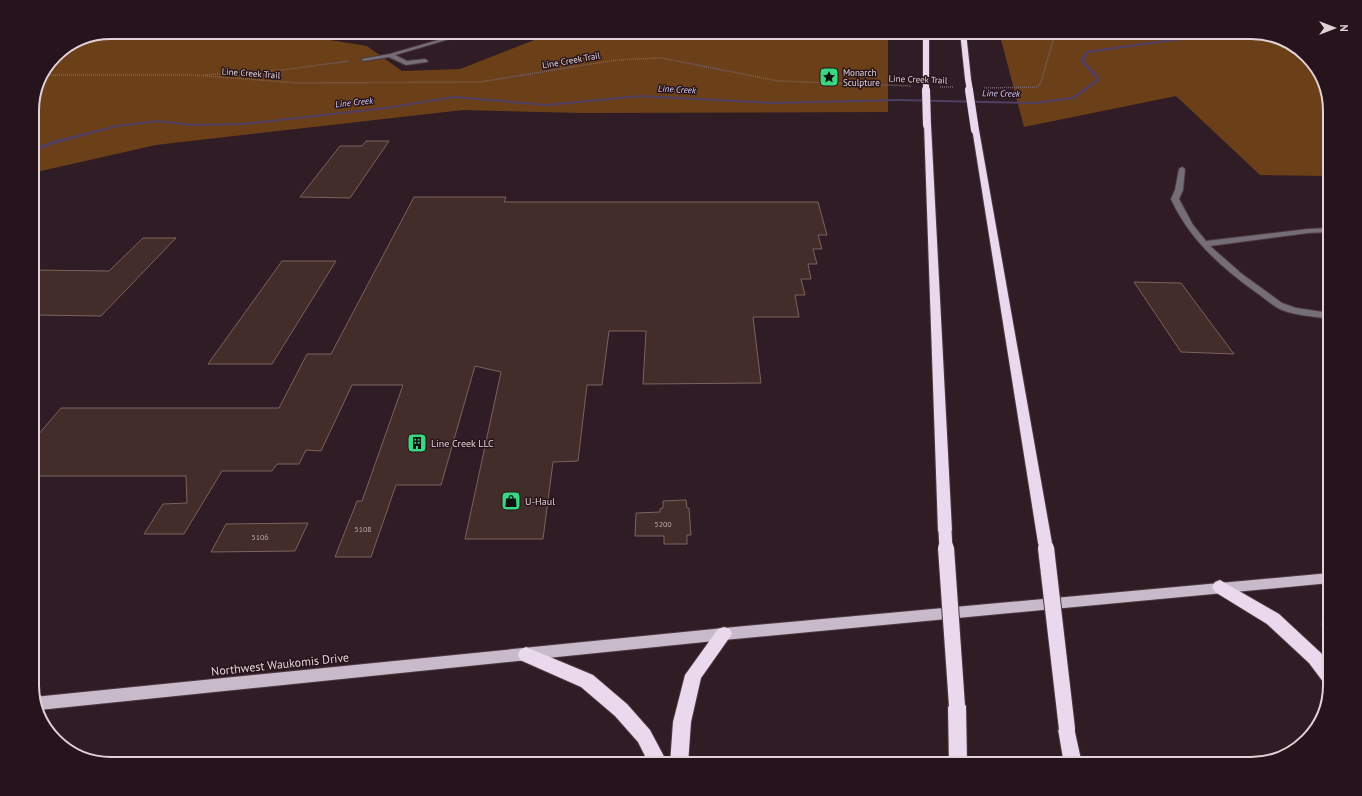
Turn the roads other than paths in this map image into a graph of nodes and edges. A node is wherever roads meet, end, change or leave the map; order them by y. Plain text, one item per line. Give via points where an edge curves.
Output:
1 (446, 39) edge
2 (926, 39) edge
3 (964, 39) edge
4 (390, 55) junction
5 (364, 59) road end
6 (425, 61) dead end
7 (1182, 168) dead end
8 (1323, 230) edge
9 (1205, 244) junction
10 (1323, 315) edge
11 (1323, 579) edge
12 (1220, 587) junction
13 (724, 634) junction
14 (526, 655) junction
15 (1323, 668) edge
16 (41, 702) edge
17 (655, 757) edge
18 (680, 757) edge
19 (958, 757) edge
20 (1072, 757) edge

1 - 4 street
2 - 19 highway, bridge via 927,125 945,531 957,706
3 - 20 highway, bridge via 974,130 1045,543
4 - 5 street
4 - 6 street via 406,63
7 - 9 street via 1175,200 1178,210
8 - 9 street
9 - 10 street via 1236,275 1284,308
11 - 12 main road, Northwest Waukomis Drive
12 - 13 main road, Northwest Waukomis Drive
12 - 15 highway via 1273,618
13 - 14 main road, Northwest Waukomis Drive
13 - 18 highway via 693,675 682,722
14 - 16 main road, Northwest Waukomis Drive
14 - 17 highway via 587,681 622,710 644,736

